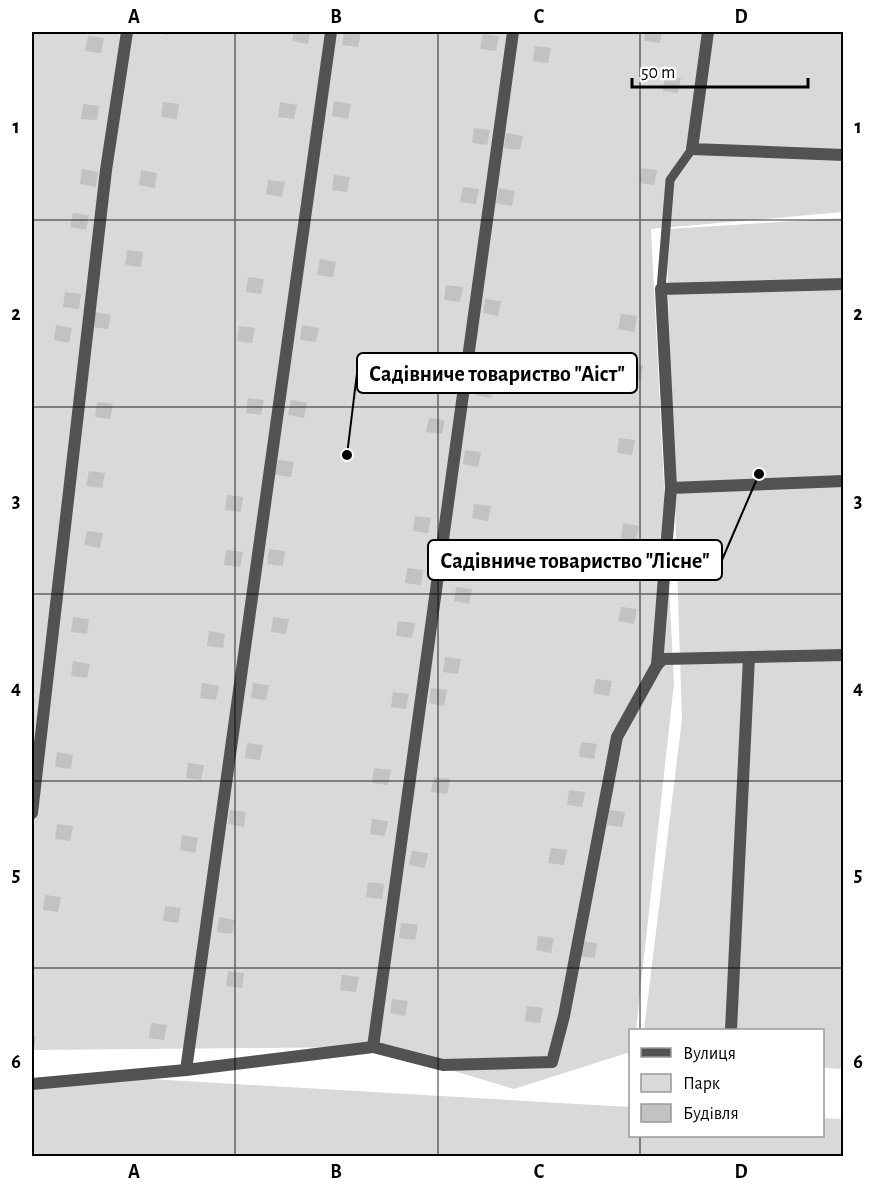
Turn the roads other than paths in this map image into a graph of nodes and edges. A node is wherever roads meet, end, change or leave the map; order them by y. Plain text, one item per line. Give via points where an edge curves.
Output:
1 (127, 32) edge
2 (331, 32) edge
3 (513, 32) edge
4 (708, 32) edge
5 (692, 149) junction
6 (843, 154) edge
7 (843, 284) edge
8 (661, 289) junction
9 (843, 481) edge
10 (671, 488) junction
11 (843, 655) edge
12 (749, 657) junction
13 (657, 665) junction
14 (32, 813) edge
15 (731, 1029) edge
16 (373, 1047) junction
17 (186, 1070) junction
18 (32, 1084) edge

1 - 14 street via 106,170
2 - 17 street
3 - 16 street
4 - 5 street
5 - 6 street
5 - 8 lane via 670,180
7 - 8 street
8 - 10 street
9 - 10 street
10 - 13 street
11 - 12 street
12 - 13 street via 663,659
12 - 15 street
13 - 16 street via 617,736 552,1062 443,1065
16 - 17 street
17 - 18 street

